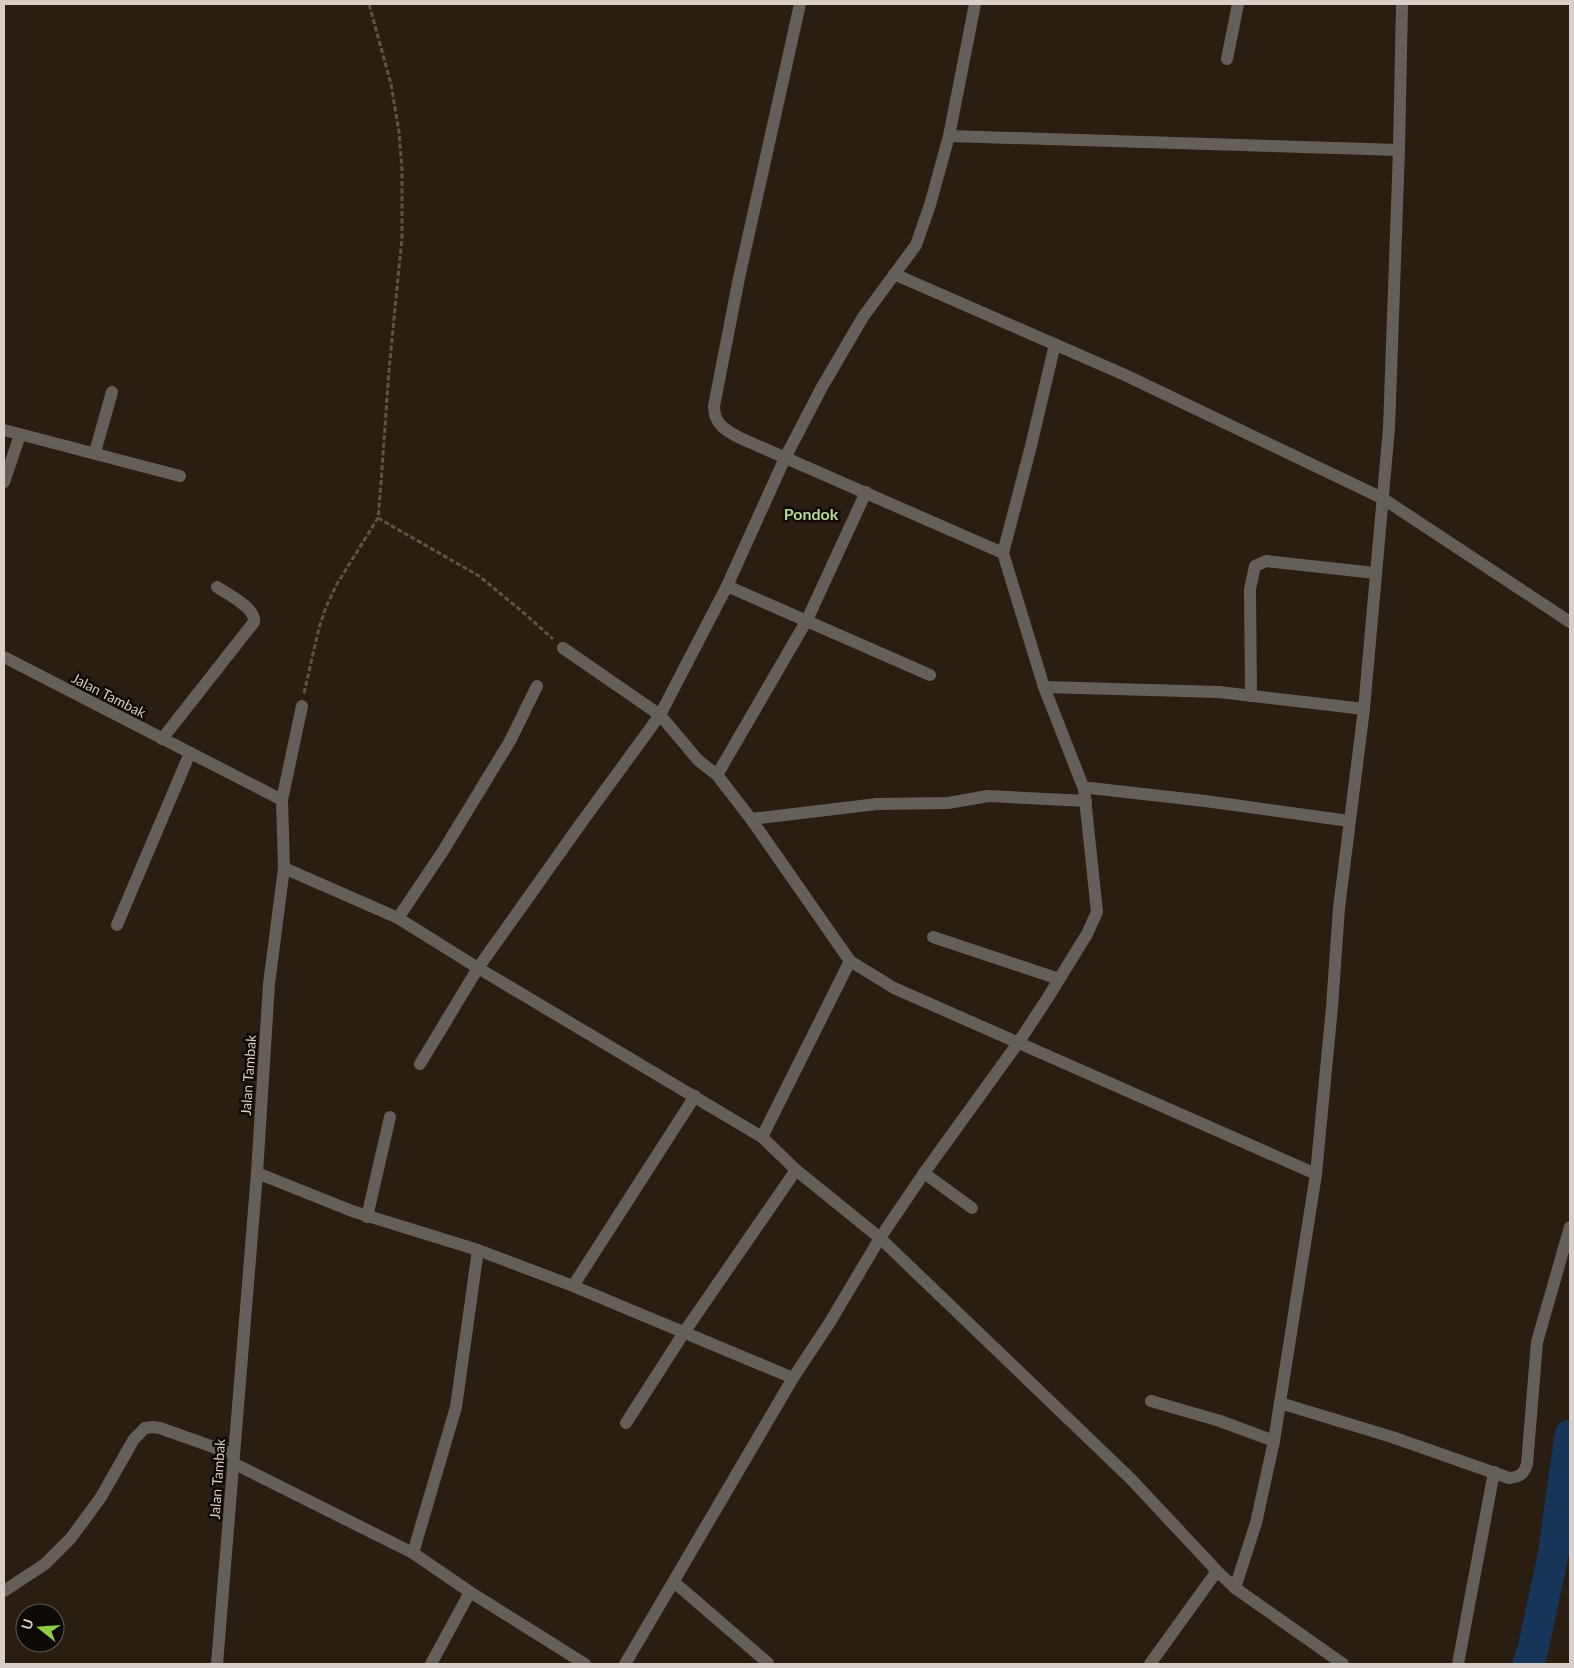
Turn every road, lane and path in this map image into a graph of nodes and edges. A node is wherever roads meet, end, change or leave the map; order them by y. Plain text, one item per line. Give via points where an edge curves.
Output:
1 (368, 4) edge
2 (800, 4) edge
3 (975, 4) edge
4 (1238, 4) edge
5 (1402, 4) edge
6 (1227, 59) dead end
7 (948, 136) junction
8 (1399, 150) junction
9 (894, 274) junction
10 (1056, 344) junction
11 (112, 392) dead end
12 (4, 430) edge
13 (20, 434) junction
14 (94, 452) junction
15 (785, 458) junction
16 (180, 476) dead end
17 (4, 482) edge
18 (866, 492) junction
19 (1382, 498) junction
20 (378, 518) junction
21 (1003, 553) junction
22 (1375, 573) junction
23 (728, 586) junction
24 (217, 588) dead end
25 (807, 620) junction
26 (1570, 622) edge
27 (563, 648) joint
28 (4, 657) edge
29 (930, 675) dead end
30 (537, 686) dead end
31 (1047, 687) junction
32 (1251, 696) junction
33 (302, 706) joint
34 (1364, 709) junction
35 (660, 715) junction
36 (162, 739) junction
37 (190, 753) junction
38 (717, 775) junction
39 (1087, 793) junction
40 (282, 800) junction
41 (751, 818) junction
42 (1349, 821) junction
43 (284, 868) junction
44 (398, 918) junction
45 (117, 924) dead end
46 (933, 937) dead end
47 (850, 961) junction
48 (478, 968) junction
49 (1059, 979) junction
50 (1018, 1043) junction
51 (420, 1064) dead end
52 (695, 1096) junction
53 (390, 1117) dead end
54 (762, 1137) junction
55 (796, 1170) junction
56 (924, 1172) junction
57 (257, 1173) junction
58 (1316, 1174) junction
59 (972, 1208) dead end
60 (367, 1216) junction
61 (1570, 1227) edge
62 (880, 1238) junction
63 (478, 1250) junction
64 (573, 1286) junction
65 (685, 1332) junction
66 (793, 1378) junction
67 (1151, 1402) dead end
68 (1280, 1403) junction
69 (626, 1422) dead end
70 (1274, 1441) junction
71 (234, 1459) junction
72 (1494, 1472) junction
73 (413, 1553) junction
74 (1217, 1571) junction
75 (674, 1582) junction
76 (1235, 1588) junction
77 (4, 1591) edge
78 (470, 1592) junction
79 (1335, 1662) edge
80 (768, 1663) dead end
81 (217, 1664) edge
82 (431, 1664) edge
83 (585, 1664) edge
84 (625, 1664) edge
85 (1150, 1664) edge
86 (1458, 1664) edge

1 - 20 path via 391,84 399,132 403,200
2 - 15 street via 714,406 717,422 728,432
3 - 7 street
4 - 6 street
5 - 8 street
7 - 8 street
7 - 9 street via 916,245
8 - 19 street via 1389,428
9 - 10 street
9 - 15 street via 842,351
10 - 19 street
10 - 21 street
11 - 14 street
12 - 13 street
13 - 14 street
13 - 17 street
14 - 16 street
15 - 18 street
15 - 23 street
18 - 21 street
18 - 25 street
19 - 22 street
19 - 26 street
20 - 27 path via 479,576
20 - 33 path via 326,608 309,665
21 - 31 street
22 - 32 street via 1266,561 1254,566 1250,589
22 - 34 street
23 - 25 street
23 - 35 street
24 - 36 street via 248,608 253,613 254,622
25 - 29 street
25 - 38 street
27 - 35 street
28 - 36 street, Jalan Tambak
30 - 44 street via 510,741
31 - 32 street via 1219,692
31 - 39 street
32 - 34 street
33 - 40 street
34 - 42 street
35 - 38 street via 698,760
35 - 48 street
36 - 37 street, Jalan Tambak
37 - 40 street, Jalan Tambak
37 - 45 street
38 - 41 street
39 - 41 street via 988,796 948,803 878,804
39 - 42 street via 1107,790
39 - 49 street via 1097,912
40 - 43 street, Jalan Tambak
41 - 47 street
42 - 58 street
43 - 44 street
43 - 57 street, Jalan Tambak via 269,984
44 - 48 street
46 - 49 street
47 - 50 street via 894,988
47 - 54 street
48 - 51 street
48 - 52 street
49 - 50 street
50 - 56 street
50 - 58 street
52 - 54 street
52 - 64 street
53 - 60 street
54 - 55 street
55 - 62 street
55 - 65 street
56 - 59 street
56 - 62 street
57 - 60 street
57 - 71 street, Jalan Tambak
58 - 68 street
60 - 63 street
61 - 72 street via 1537,1342 1525,1471 1516,1478
62 - 66 street
62 - 74 street via 1132,1479
63 - 64 street
63 - 73 street via 456,1407
64 - 65 street
65 - 66 street
65 - 69 street
66 - 75 street
67 - 70 street via 1220,1421
68 - 70 street
68 - 72 street
70 - 76 street via 1256,1524
71 - 73 street
71 - 77 street via 160,1428 145,1428 134,1439 101,1497 72,1538 45,1564
71 - 81 street, Jalan Tambak
72 - 86 street
73 - 78 street
74 - 76 street
74 - 85 street
75 - 80 street
75 - 84 street
76 - 79 street
78 - 82 street
78 - 83 street

